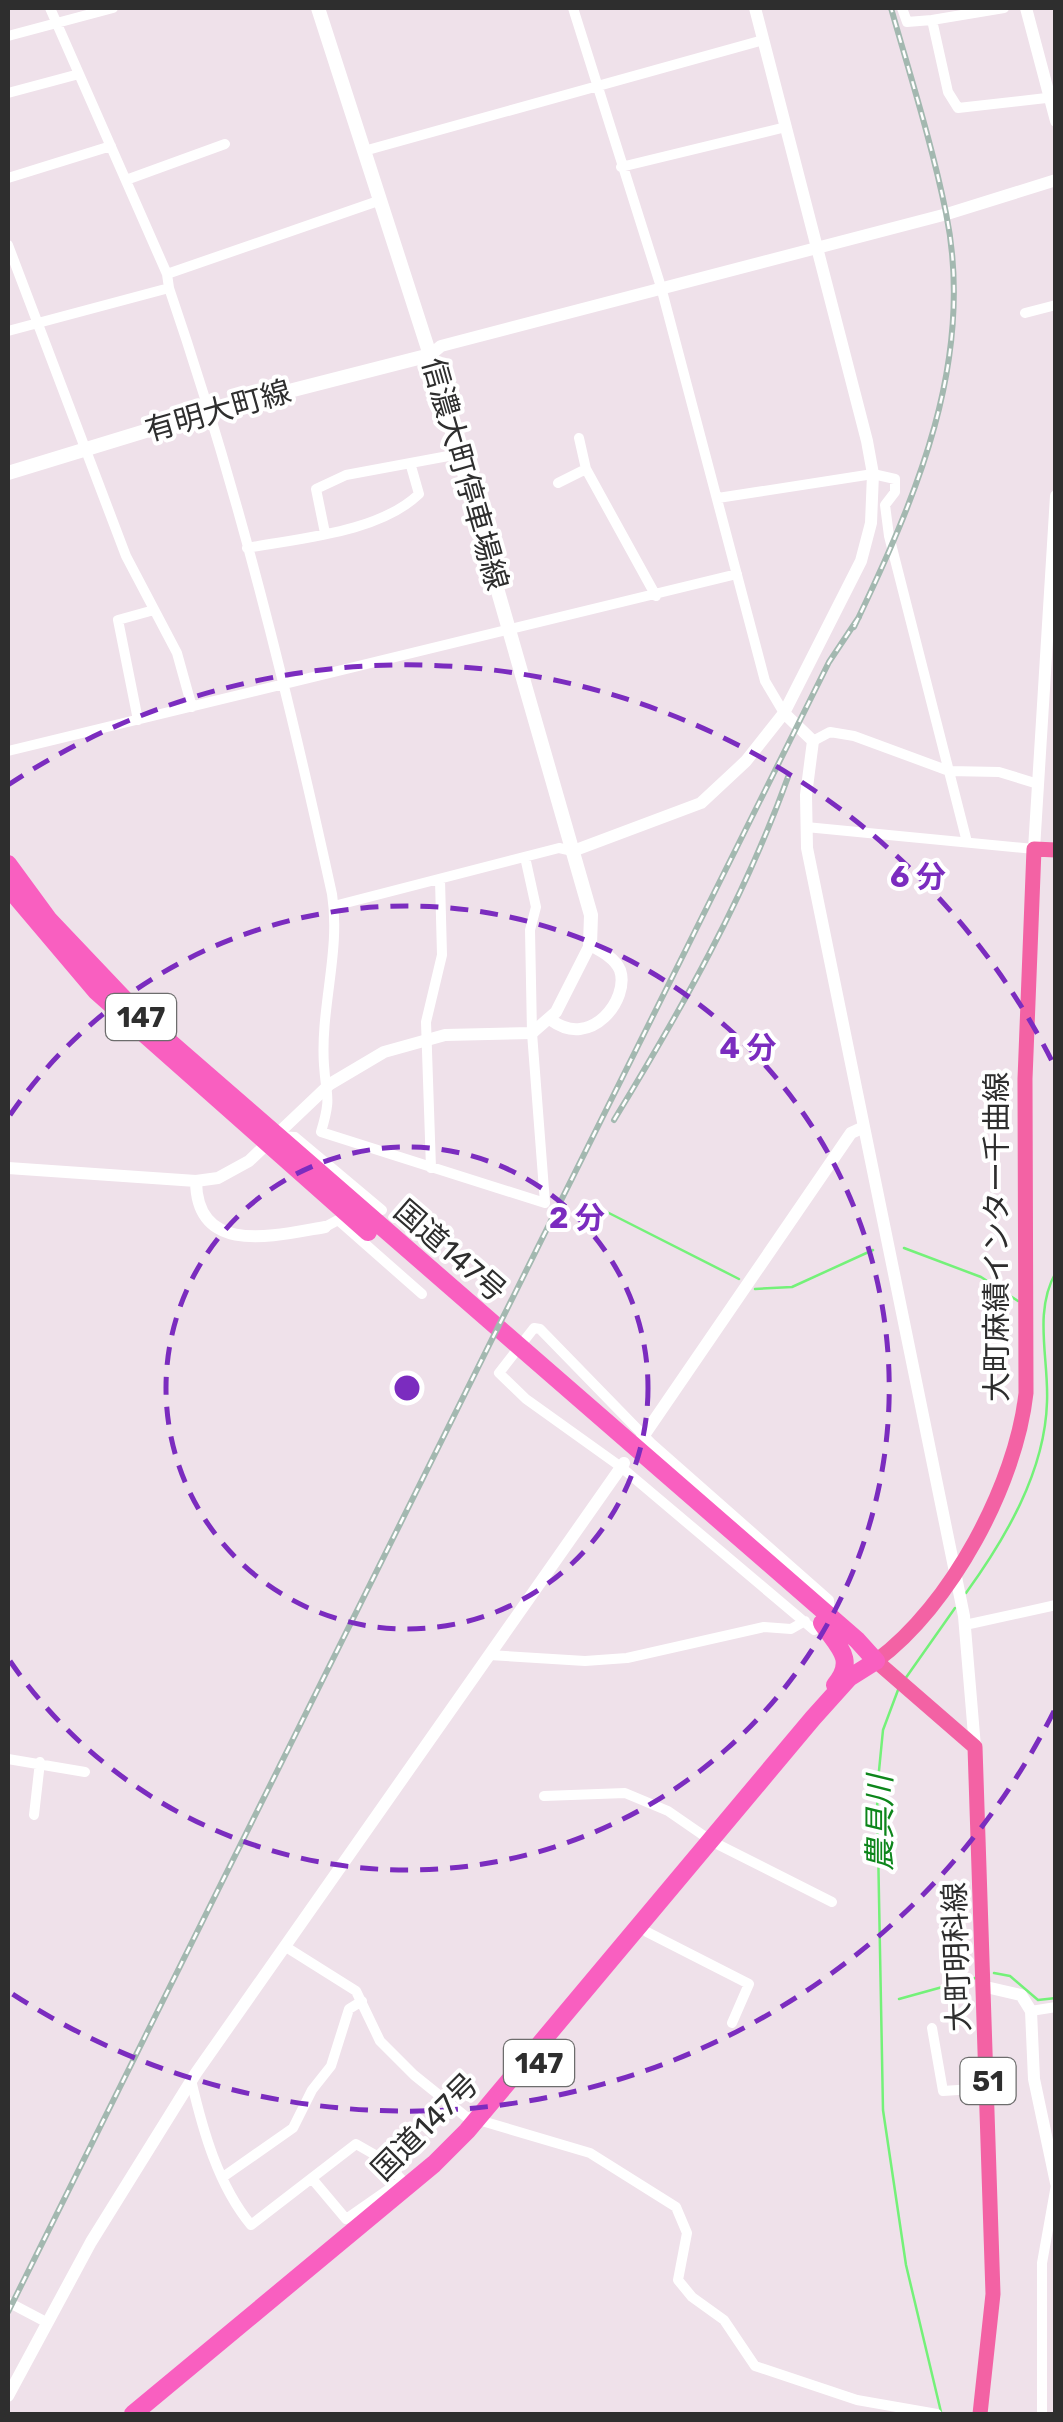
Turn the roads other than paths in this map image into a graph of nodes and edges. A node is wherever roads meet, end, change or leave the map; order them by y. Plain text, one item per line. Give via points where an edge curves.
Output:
1 (50, 8) edge
2 (112, 8) edge
3 (318, 8) edge
4 (573, 8) edge
5 (755, 8) edge
6 (902, 8) edge
7 (1004, 8) edge
8 (1026, 8) edge
9 (932, 20) junction
10 (57, 25) junction
11 (8, 36) edge
12 (763, 40) junction
13 (80, 74) junction
14 (597, 85) junction
15 (8, 93) edge
16 (1053, 98) edge
17 (1056, 121) edge
18 (786, 127) junction
19 (226, 144) dead end
20 (111, 146) junction
21 (364, 151) junction
22 (622, 167) junction
23 (8, 178) edge
24 (126, 180) junction
25 (1056, 180) edge
26 (382, 200) junction
27 (8, 245) edge
28 (816, 248) junction
29 (167, 274) junction
30 (661, 286) junction
31 (169, 288) junction
32 (1056, 305) edge
33 (1025, 312) dead end
34 (40, 321) junction
35 (8, 331) edge
36 (430, 355) junction
37 (212, 411) junction
38 (579, 438) dead end
39 (86, 450) junction
40 (459, 454) junction
41 (411, 466) junction
42 (586, 469) junction
43 (8, 473) edge
44 (873, 474) junction
45 (558, 483) dead end
46 (1056, 496) edge
47 (718, 498) junction
48 (325, 533) junction
49 (247, 548) junction
50 (737, 574) junction
51 (656, 596) junction
52 (154, 610) junction
53 (510, 627) junction
54 (1050, 667) edge
55 (285, 684) junction
56 (192, 707) junction
57 (784, 713) junction
58 (138, 720) junction
59 (1048, 740) edge
60 (813, 741) junction
61 (8, 751) edge
62 (948, 771) junction
63 (1038, 784) junction
64 (806, 828) junction
65 (967, 842) junction
66 (1034, 849) junction
67 (1056, 850) edge
68 (572, 852) junction
69 (526, 857) junction
70 (8, 864) edge
71 (440, 880) junction
72 (8, 886) edge
73 (334, 906) junction
74 (590, 944) junction
75 (550, 1020) junction
76 (532, 1033) junction
77 (425, 1039) junction
78 (330, 1084) junction
79 (864, 1127) junction
80 (273, 1140) junction
81 (8, 1168) edge
82 (431, 1168) junction
83 (196, 1181) junction
84 (382, 1210) dead end
85 (325, 1227) joint
86 (422, 1294) dead end
87 (642, 1438) junction
88 (623, 1465) junction
89 (956, 1576) junction
90 (1056, 1604) edge
91 (964, 1618) junction
92 (819, 1620) junction
93 (489, 1656) junction
94 (883, 1668) junction
95 (814, 1718) junction
96 (975, 1747) junction
97 (8, 1759) edge
98 (40, 1762) junction
99 (85, 1772) dead end
100 (544, 1796) dead end
101 (34, 1816) dead end
102 (714, 1842) junction
103 (832, 1902) dead end
104 (647, 1932) junction
105 (286, 1947) junction
106 (986, 1987) junction
107 (362, 2001) junction
108 (1056, 2007) edge
109 (1031, 2011) junction
110 (732, 2023) dead end
111 (932, 2028) dead end
112 (191, 2080) junction
113 (988, 2088) junction
114 (482, 2122) junction
115 (223, 2176) junction
116 (314, 2181) junction
117 (1056, 2184) edge
118 (1054, 2218) edge
119 (8, 2302) edge
120 (46, 2322) junction
121 (8, 2396) edge
122 (923, 2413) edge
123 (134, 2414) edge
124 (152, 2414) edge
125 (936, 2414) edge
126 (980, 2414) edge
127 (1042, 2414) edge

1 - 10 street
2 - 10 street
3 - 21 main road, 信濃大町停車場線
4 - 14 street
5 - 12 street
6 - 9 street via 907,22
7 - 9 street
8 - 16 street
9 - 16 street via 948,92 958,108
10 - 11 street
10 - 13 street
12 - 14 street
12 - 18 street
13 - 15 street
13 - 20 street
14 - 21 street
14 - 22 street
16 - 17 street
18 - 22 street
18 - 28 street
19 - 24 street
20 - 23 street
20 - 24 street
21 - 26 main road, 信濃大町停車場線
22 - 30 street
24 - 29 street
25 - 28 street
26 - 29 street
26 - 36 main road, 信濃大町停車場線
27 - 34 street
28 - 30 street
28 - 44 street
29 - 31 street
30 - 36 street via 441,346
30 - 47 street
31 - 34 street
31 - 37 street
32 - 33 street
34 - 35 street
34 - 39 street
36 - 37 main road, 有明大町線
36 - 40 main road, 信濃大町停車場線
37 - 39 main road, 有明大町線
37 - 49 street
38 - 42 street
39 - 43 main road, 有明大町線
39 - 52 street
40 - 41 street
40 - 53 main road, 信濃大町停車場線
41 - 48 street via 419,494 408,505
41 - 48 street via 346,476 316,489
42 - 45 street
42 - 51 street
44 - 47 street
44 - 57 street via 861,561
44 - 62 street via 889,474 896,482 884,514
46 - 54 street
47 - 50 street
48 - 49 street
49 - 55 street
50 - 51 street
50 - 57 street via 765,682
51 - 53 street
52 - 56 street via 177,654
52 - 58 street via 118,620
53 - 55 street
53 - 68 main road, 信濃大町停車場線
54 - 59 street
55 - 56 street
55 - 73 street
56 - 58 street
57 - 60 street
57 - 68 street via 701,803
58 - 61 street
59 - 63 street
60 - 62 street via 830,732 854,736
60 - 64 street
62 - 63 street via 1000,772
62 - 65 street
63 - 66 street
64 - 65 street
64 - 79 street
65 - 66 street
66 - 67 main road
66 - 89 main road, 大町麻績インター千曲線 via 1025,1080 1026,1393 1009,1472
68 - 69 street via 560,848
68 - 74 main road, 信濃大町停車場線 via 590,915
69 - 71 street
69 - 76 street via 536,908 530,930
70 - 80 highway, 国道147号 / 147 via 96,972
71 - 73 street
71 - 77 street via 444,943
72 - 80 highway, 国道147号 / 147 via 96,991
73 - 78 street via 324,1067
74 - 75 street
74 - 75 street via 619,968 612,1002 602,1020 584,1031
75 - 76 street
76 - 77 street
76 - 82 street via 544,1203
77 - 78 street via 384,1052
77 - 82 street
78 - 80 street
78 - 82 street via 322,1132
79 - 87 street via 851,1133
79 - 89 street
80 - 83 street via 232,1172
80 - 84 street via 295,1137
80 - 92 highway, 国道147号 / 147
81 - 83 street
83 - 85 street via 200,1212 217,1230 249,1235
85 - 86 street via 338,1220
87 - 88 street via 534,1328 500,1373
87 - 92 street via 829,1600
88 - 92 street
88 - 93 street
89 - 91 street
89 - 94 main road, 大町麻績インター千曲線
90 - 91 street
91 - 96 street
92 - 93 street via 627,1658
92 - 94 highway, 国道147号 / 147
92 - 95 highway, 147 via 843,1648 844,1673
93 - 105 street
94 - 95 highway, 国道147号 / 147 via 849,1678
94 - 96 main road
94 - 102 highway, 国道147号 / 147
95 - 102 highway, 国道147号 / 147
96 - 106 main road, 大町明科線 / 51
97 - 98 street
98 - 99 street
98 - 101 street
100 - 102 street via 626,1793
102 - 103 street
102 - 104 highway, 国道147号 / 147
102 - 114 highway, 国道147号 / 147
104 - 110 street via 749,1984
104 - 114 highway, 国道147号 / 147
105 - 107 street
105 - 112 street
106 - 109 street via 1014,1991
106 - 113 main road, 大町明科線 / 51
107 - 114 street via 376,2035 396,2058
107 - 115 street via 349,2009 331,2066 293,2128
108 - 109 street
109 - 117 street via 1034,2079
111 - 113 street via 944,2091
112 - 115 street via 204,2135
112 - 120 street
113 - 126 main road, 大町明科線 / 51 via 993,2294
114 - 122 street via 600,2157 676,2206 687,2234 678,2280 724,2320 755,2366 857,2400
114 - 123 highway, 国道147号 / 147
114 - 124 highway, 国道147号 / 147 via 445,2168
115 - 116 street via 251,2226
116 - 116 street via 356,2144 402,2180 346,2219
117 - 118 street
118 - 127 street via 1042,2263
119 - 120 street
120 - 121 street
122 - 125 street

